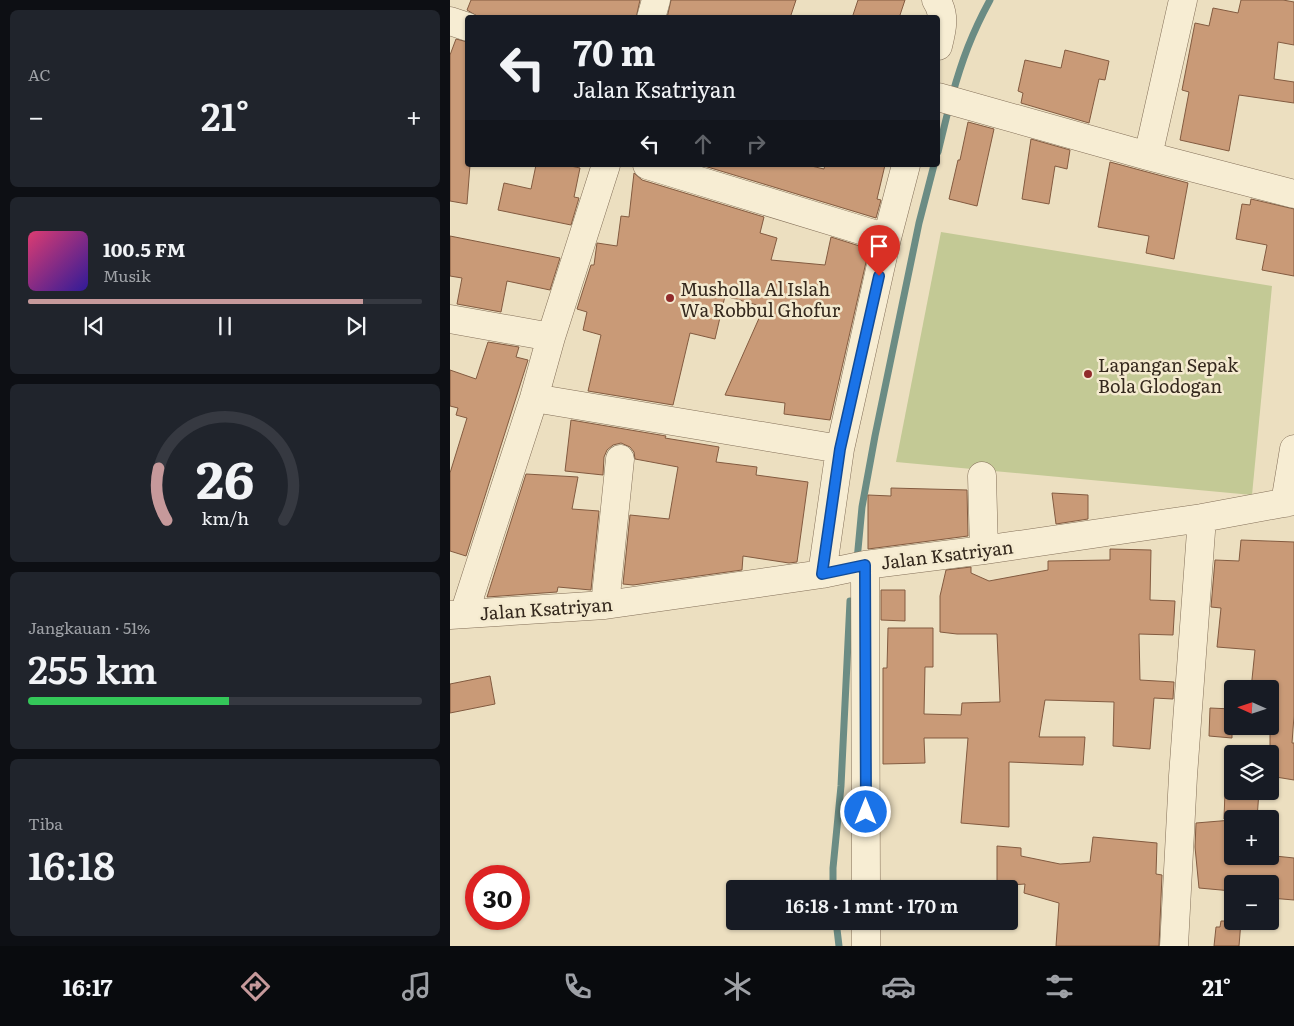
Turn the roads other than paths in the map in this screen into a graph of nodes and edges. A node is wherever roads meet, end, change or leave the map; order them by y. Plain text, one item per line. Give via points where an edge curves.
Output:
1 (656, 0) edge
2 (936, 0) edge
3 (1183, 0) edge
4 (652, 15) edge
5 (450, 21) edge
6 (465, 26) edge
7 (940, 36) edge
8 (940, 98) edge
9 (1148, 156) junction
10 (605, 167) edge
11 (654, 167) edge
12 (905, 167) edge
13 (1294, 194) edge
14 (887, 238) junction
15 (450, 319) edge
16 (551, 337) junction
17 (534, 398) junction
18 (840, 449) junction
19 (1294, 449) edge
20 (620, 459) dead end
21 (982, 476) dead end
22 (1290, 502) edge
23 (1202, 518) junction
24 (984, 550) junction
25 (848, 568) junction
26 (605, 605) junction
27 (457, 614) edge
28 (865, 880) edge
29 (866, 930) edge
30 (866, 946) edge
31 (1174, 946) edge

1 - 4 street
2 - 7 street via 942,12
3 - 9 street
5 - 6 street
8 - 9 street
9 - 13 street
10 - 16 street
11 - 14 street
12 - 14 street
14 - 18 street
15 - 16 street
16 - 17 street
17 - 18 street
17 - 27 street
18 - 25 street
19 - 22 street
20 - 26 street
21 - 24 street
22 - 23 street, Jalan Ksatriyan
23 - 24 street, Jalan Ksatriyan
23 - 31 street
24 - 25 street, Jalan Ksatriyan
25 - 26 street, Jalan Ksatriyan
25 - 28 street
26 - 27 street, Jalan Ksatriyan
29 - 30 street

